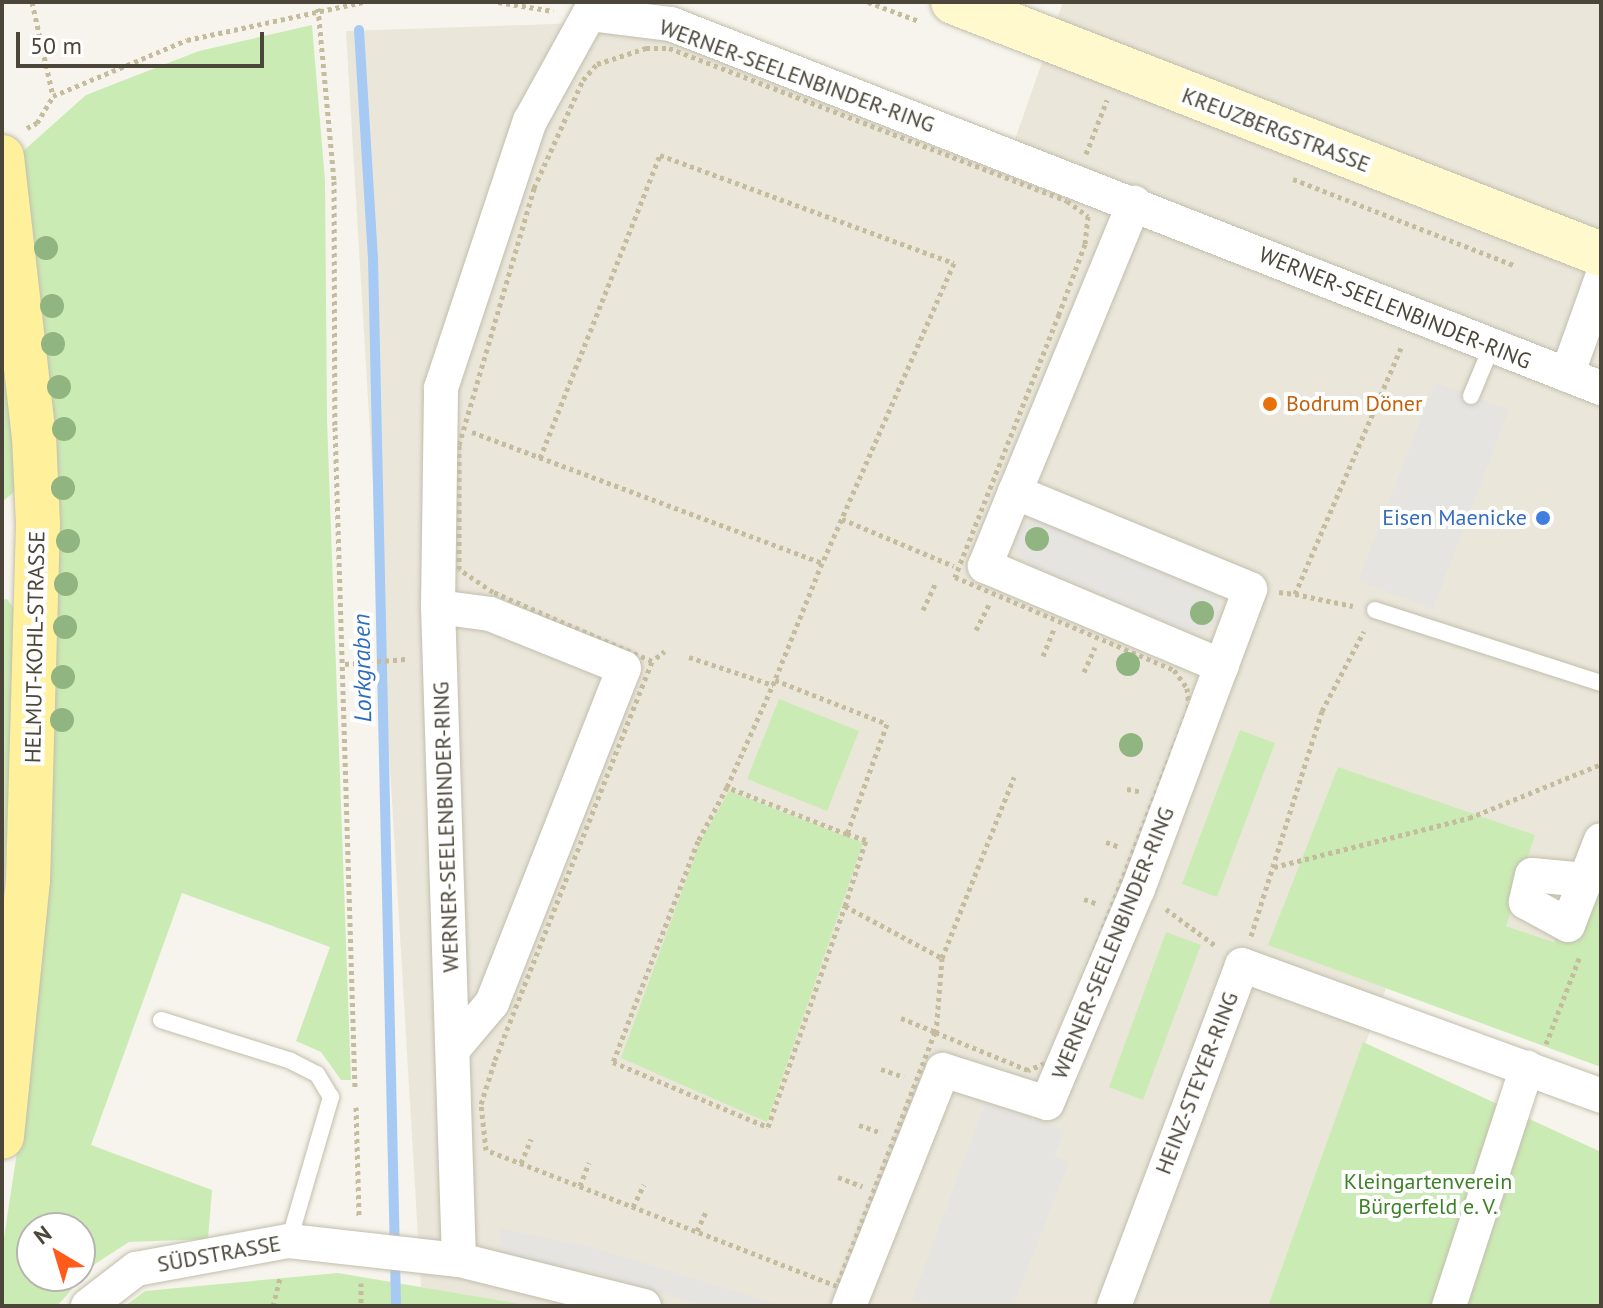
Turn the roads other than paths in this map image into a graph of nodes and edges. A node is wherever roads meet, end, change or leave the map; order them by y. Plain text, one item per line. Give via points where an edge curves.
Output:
1 (953, 2) edge
2 (8, 146) edge
3 (1134, 203) junction
4 (1601, 254) edge
5 (1601, 280) edge
6 (1491, 348) junction
7 (1567, 375) junction
8 (1601, 388) edge
9 (1471, 396) dead end
10 (1015, 492) junction
11 (438, 607) junction
12 (1375, 610) road end
13 (1222, 666) junction
14 (1601, 683) edge
15 (1601, 840) edge
16 (1585, 880) dead end
17 (161, 1020) dead end
18 (455, 1047) junction
19 (1536, 1058) junction
20 (1601, 1096) edge
21 (2, 1137) edge
22 (289, 1241) junction
23 (459, 1260) junction
24 (88, 1306) edge
25 (644, 1306) edge
26 (849, 1306) edge
27 (1114, 1306) edge
28 (1449, 1306) edge

1 - 4 street, KREUZBERGSTRASSE
2 - 21 main road, HELMUT-KOHL-STRASSE via 38,524 28,880
3 - 6 street, WERNER-SEELENBINDER-RING
3 - 10 street
3 - 11 street, WERNER-SEELENBINDER-RING via 671,24 589,14 530,121 441,388 452,424
5 - 7 street
6 - 7 street, WERNER-SEELENBINDER-RING
6 - 9 lane
7 - 8 street
10 - 13 street, WERNER-SEELENBINDER-RING via 1250,589
10 - 13 street via 985,566
11 - 18 street, WERNER-SEELENBINDER-RING
11 - 18 street via 490,614 624,668 492,1003
12 - 14 lane
13 - 26 street, WERNER-SEELENBINDER-RING via 1138,889 1047,1103 930,1076
15 - 16 street
17 - 22 lane via 289,1060 317,1074 331,1097
18 - 23 street, WERNER-SEELENBINDER-RING
19 - 20 street, HEINZ-STEYER-RING
19 - 27 street, HEINZ-STEYER-RING via 1242,965
19 - 28 street
22 - 23 street, SÜDSTRASSE
22 - 24 street, SÜDSTRASSE via 136,1269
23 - 25 street

